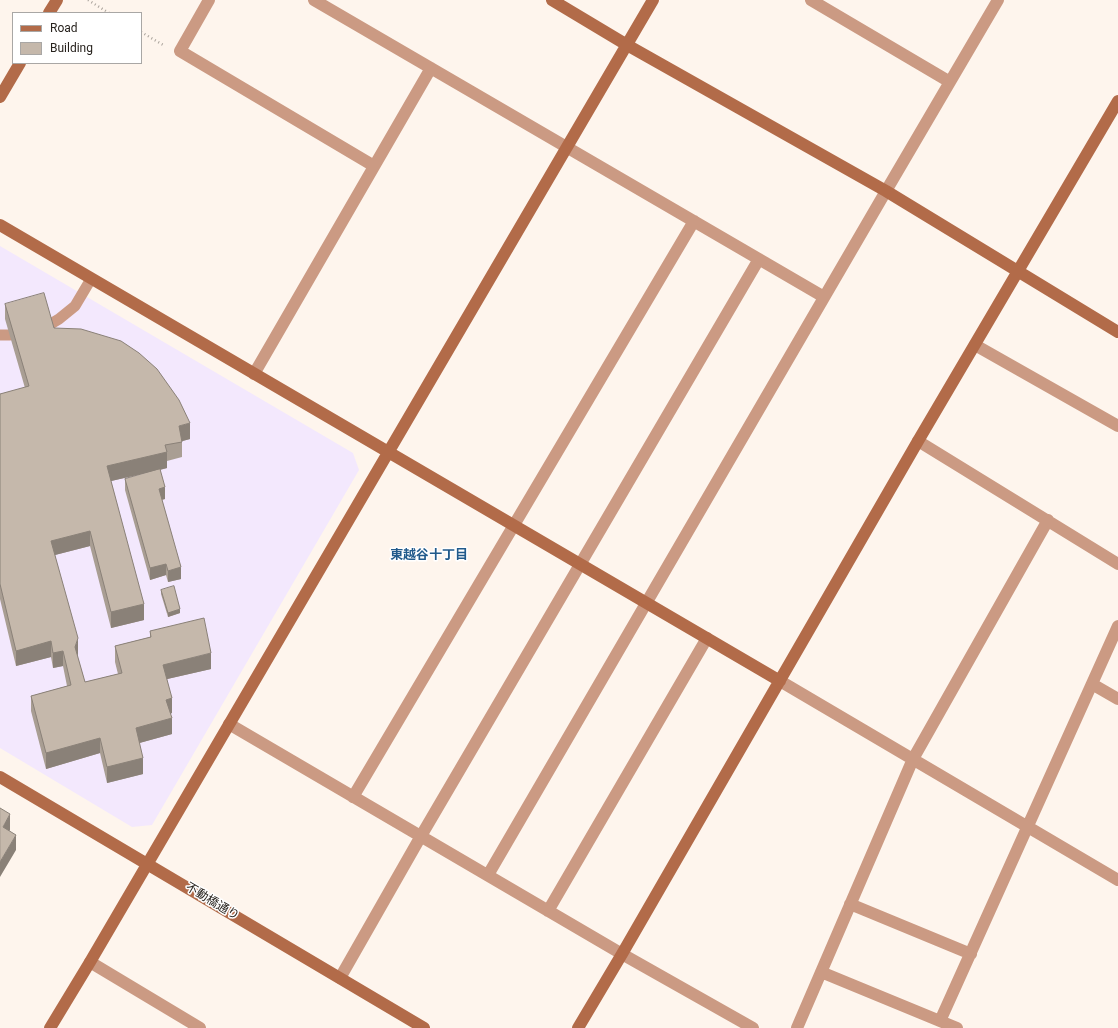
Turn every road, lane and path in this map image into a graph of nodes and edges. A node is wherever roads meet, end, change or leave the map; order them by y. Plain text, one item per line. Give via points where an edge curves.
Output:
1 (57, 0) edge
2 (88, 0) edge
3 (209, 0) edge
4 (314, 0) edge
5 (552, 0) edge
6 (653, 0) edge
7 (998, 0) edge
8 (819, 2) edge
9 (50, 12) edge
10 (107, 12) edge
11 (142, 33) edge
12 (627, 45) junction
13 (180, 51) junction
14 (19, 64) edge
15 (431, 68) junction
16 (950, 82) junction
17 (0, 97) edge
18 (1118, 101) edge
19 (566, 147) junction
20 (374, 166) junction
21 (886, 191) junction
22 (694, 221) junction
23 (0, 226) edge
24 (759, 259) junction
25 (1018, 271) junction
26 (91, 279) junction
27 (824, 297) junction
28 (49, 325) edge
29 (1118, 332) edge
30 (975, 345) junction
31 (254, 374) junction
32 (1118, 426) edge
33 (918, 441) junction
34 (388, 452) junction
35 (1048, 520) junction
36 (514, 524) junction
37 (580, 563) junction
38 (1118, 564) edge
39 (646, 602) junction
40 (1118, 626) edge
41 (707, 638) junction
42 (780, 681) junction
43 (1092, 684) junction
44 (1118, 699) edge
45 (229, 724) junction
46 (912, 759) junction
47 (0, 777) edge
48 (353, 797) junction
49 (1028, 827) junction
50 (420, 836) junction
51 (147, 864) junction
52 (488, 875) junction
53 (1118, 880) edge
54 (850, 904) junction
55 (548, 911) junction
56 (622, 954) junction
57 (971, 954) junction
58 (90, 962) junction
59 (821, 972) junction
60 (340, 978) junction
61 (940, 1021) junction
62 (50, 1028) edge
63 (200, 1028) edge
64 (424, 1028) edge
65 (578, 1028) edge
66 (753, 1028) edge
67 (797, 1028) edge
68 (957, 1028) edge

1 - 9 street
2 - 10 path
3 - 13 street
4 - 15 street
5 - 12 street
6 - 12 street
7 - 16 street
8 - 16 street
11 - 13 path via 168,48
12 - 19 street
12 - 21 street
13 - 20 street
14 - 17 street
15 - 19 street
15 - 20 street
16 - 21 street
18 - 25 street
19 - 22 street
19 - 34 street
20 - 31 street
21 - 25 street
21 - 27 street
22 - 24 street
22 - 36 street
23 - 26 street
24 - 27 street
24 - 37 street
25 - 29 street
25 - 30 street
26 - 28 lane via 75,306
26 - 31 street
27 - 39 street
30 - 32 street
30 - 33 street
31 - 34 street
33 - 35 street
33 - 42 street
34 - 36 street
34 - 45 street
35 - 38 street
35 - 46 street
36 - 37 street
36 - 48 street
37 - 39 street
37 - 50 street
39 - 41 street
39 - 52 street
40 - 43 street
41 - 42 street
41 - 55 street
42 - 46 street
42 - 56 street
43 - 44 street
43 - 49 street
45 - 48 street
45 - 51 street
46 - 49 street
46 - 54 street
47 - 51 street, 不動橋通り
48 - 50 street
49 - 53 street
49 - 57 street
50 - 52 street
50 - 60 street
51 - 58 street
51 - 60 street, 不動橋通り
52 - 55 street
54 - 57 street
54 - 59 street
55 - 56 street
56 - 65 street
56 - 66 street
57 - 61 street
58 - 62 street
58 - 63 street
59 - 61 street
59 - 67 street
60 - 64 street, 不動橋通り
61 - 68 street

